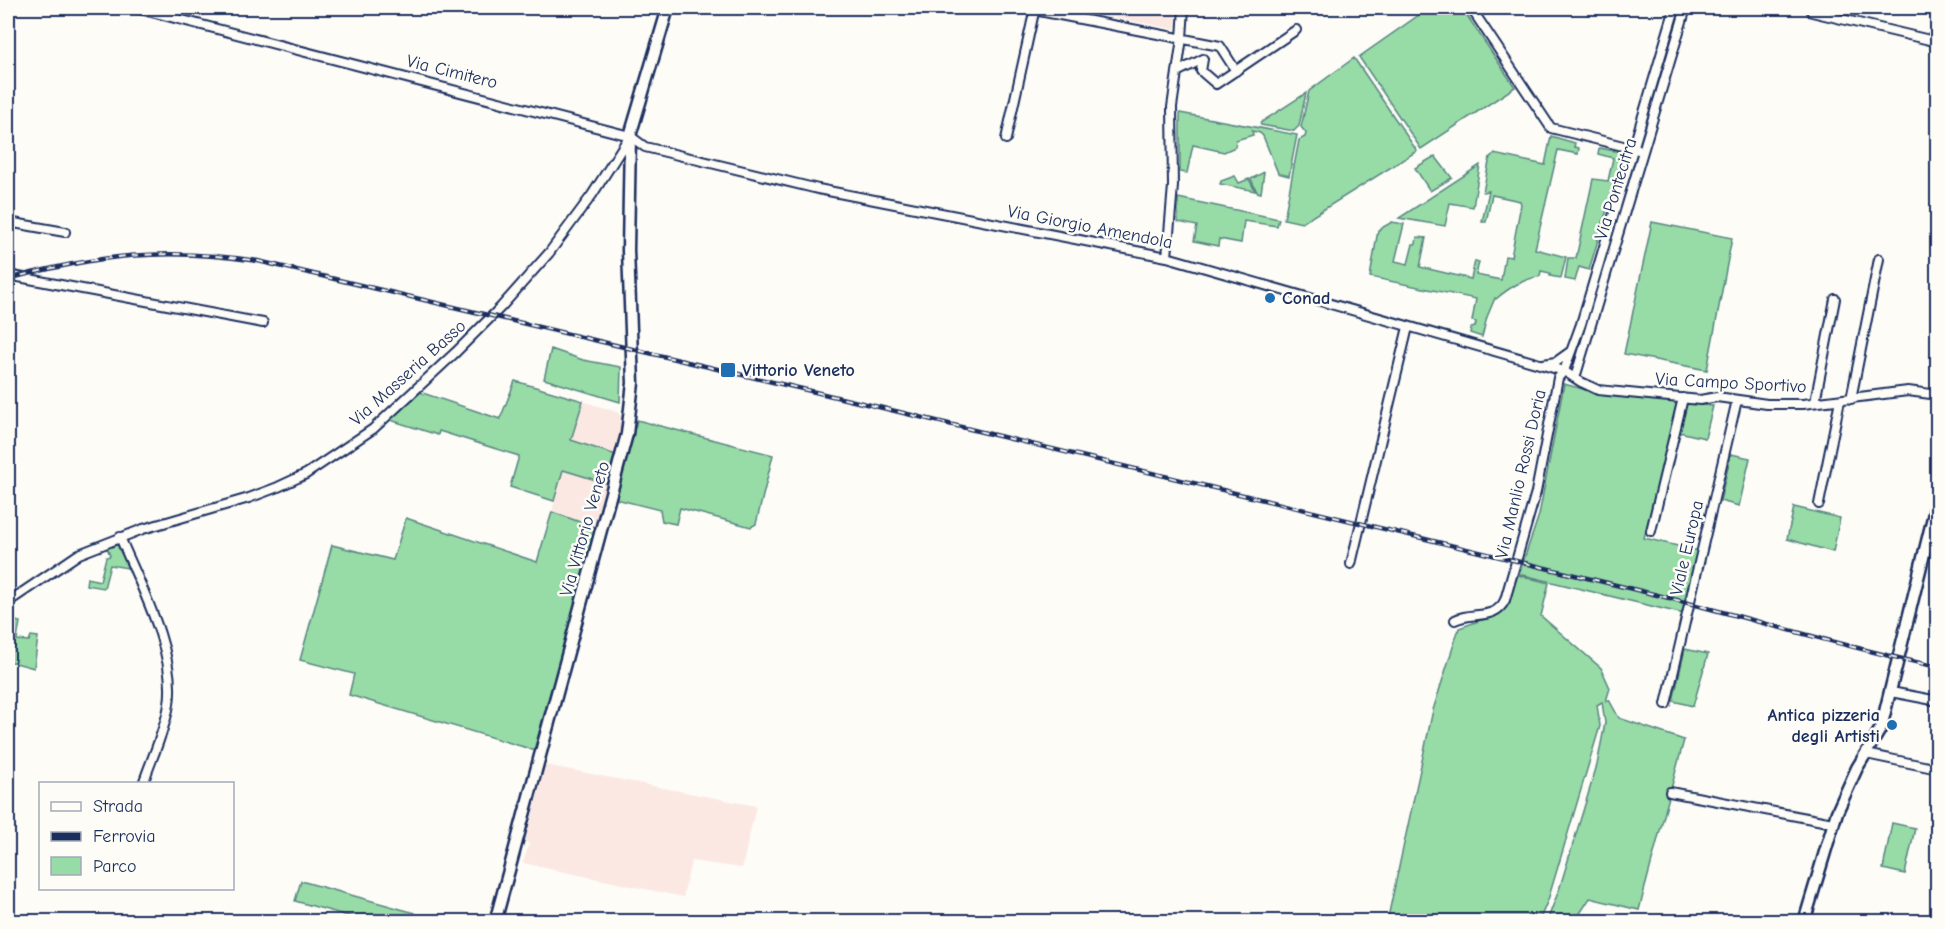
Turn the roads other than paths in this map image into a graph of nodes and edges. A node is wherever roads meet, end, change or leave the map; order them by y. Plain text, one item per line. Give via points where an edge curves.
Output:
1 (136, 8) edge
2 (668, 8) edge
3 (1184, 8) edge
4 (1471, 8) edge
5 (1675, 8) edge
6 (1686, 8) edge
7 (1035, 9) edge
8 (1812, 12) dead end
9 (1296, 30) dead end
10 (1182, 38) junction
11 (1938, 42) edge
12 (1236, 71) junction
13 (1177, 72) junction
14 (630, 136) junction
15 (1006, 139) dead end
16 (1632, 148) junction
17 (1643, 151) junction
18 (8, 222) edge
19 (65, 232) dead end
20 (1167, 257) junction
21 (1879, 259) dead end
22 (8, 275) edge
23 (1835, 298) dead end
24 (264, 323) dead end
25 (1408, 327) junction
26 (1571, 351) junction
27 (1541, 364) junction
28 (1564, 371) junction
29 (1575, 378) junction
30 (1938, 395) edge
31 (1683, 398) junction
32 (1851, 399) junction
33 (1737, 400) junction
34 (1840, 400) junction
35 (1815, 402) junction
36 (1938, 497) edge
37 (1819, 504) dead end
38 (1651, 531) dead end
39 (120, 537) junction
40 (1351, 564) dead end
41 (8, 602) edge
42 (1455, 620) dead end
43 (1891, 693) junction
44 (1938, 702) edge
45 (1666, 704) dead end
46 (1866, 754) junction
47 (1938, 769) edge
48 (143, 782) edge
49 (1670, 792) dead end
50 (1833, 823) junction
51 (495, 921) edge
52 (1804, 921) edge

1 - 14 street, Via Cimitero
2 - 14 street
3 - 10 street
4 - 16 street via 1551,128
5 - 16 street, Via Pontecitra
6 - 17 street, Via Pontecitra
7 - 10 street
7 - 15 street
8 - 11 street
9 - 12 street
10 - 12 street via 1220,46
10 - 13 street
12 - 13 street via 1216,84 1201,71 1203,59
13 - 20 street via 1172,107 1173,186
14 - 20 street, Via Giorgio Amendola via 645,147 818,189
14 - 39 street, Via Masseria Basso via 549,253 464,345 373,429 306,474 278,487
14 - 51 street, Via Vittorio Veneto via 628,250 633,383 627,434
16 - 17 street
16 - 26 street, Via Pontecitra
17 - 29 street, Via Pontecitra
18 - 19 street
20 - 25 street, Via Giorgio Amendola
21 - 32 street
22 - 24 street
23 - 35 street
25 - 27 street, Via Giorgio Amendola
25 - 40 street
26 - 27 street via 1556,362
26 - 28 street, Via Pontecitra
27 - 28 street, Via Giorgio Amendola
28 - 29 street, Via Campo Sportivo
28 - 42 street, Via Manlio Rossi Doria via 1558,378 1536,492 1505,600 1491,614
29 - 31 street, Via Campo Sportivo via 1598,390
30 - 32 street, Via Campo Sportivo via 1908,391
31 - 33 street, Via Campo Sportivo
31 - 38 street
32 - 34 street, Via Campo Sportivo
33 - 35 street, Via Campo Sportivo via 1780,405
33 - 45 street, Viale Europa
34 - 35 street, Via Campo Sportivo
34 - 37 street
36 - 43 street
39 - 41 street, Via Masseria Basso via 78,554
39 - 48 street via 170,665 169,707
43 - 44 street
43 - 46 street via 1881,728
46 - 47 street
46 - 50 street via 1850,780
49 - 50 street
50 - 52 street

